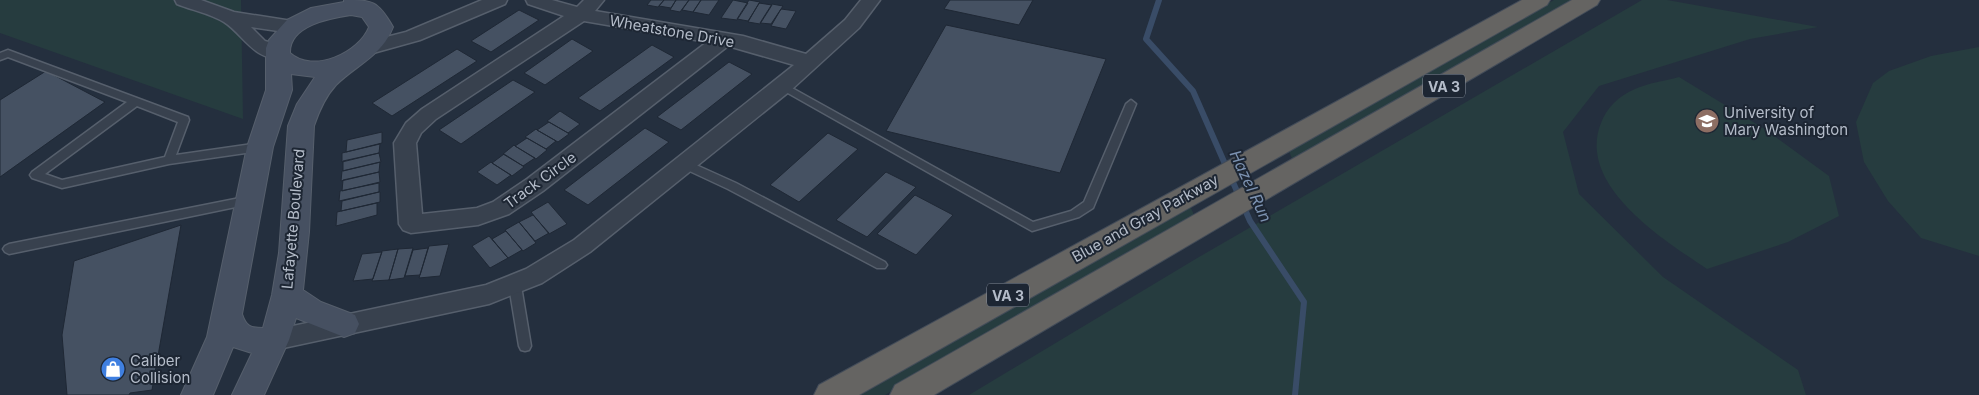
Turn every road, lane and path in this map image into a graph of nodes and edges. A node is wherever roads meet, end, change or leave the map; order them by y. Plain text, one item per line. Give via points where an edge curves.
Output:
1 (184, 0) edge
2 (314, 0) edge
3 (498, 0) edge
4 (535, 0) edge
5 (871, 0) edge
6 (1539, 0) edge
7 (1589, 0) edge
8 (588, 7) edge
9 (365, 9) edge
10 (231, 18) junction
11 (439, 25) junction
12 (294, 26) junction
13 (724, 39) junction
14 (2, 53) edge
15 (360, 53) junction
16 (278, 54) junction
17 (810, 63) junction
18 (783, 86) junction
19 (136, 101) junction
20 (1131, 104) dead end
21 (260, 146) junction
22 (169, 160) junction
23 (685, 164) junction
24 (250, 200) junction
25 (9, 249) dead end
26 (881, 265) dead end
27 (515, 286) junction
28 (287, 295) junction
29 (227, 315) junction
30 (344, 324) junction
31 (274, 340) junction
32 (525, 346) dead end
33 (197, 395) edge
34 (248, 395) edge
35 (830, 395) edge
36 (906, 395) edge

1 - 10 street
2 - 12 main road
3 - 11 street
4 - 8 street, Wheatstone Drive via 558,10
5 - 17 street via 852,24
6 - 35 highway, Blue and Gray Parkway / VA 3
7 - 36 highway, VA 3
8 - 13 street, Wheatstone Drive
8 - 13 street, Track Circle via 413,128 405,143 411,224 478,216 501,208
9 - 11 street via 391,23
9 - 12 main road via 335,9
9 - 15 main road, Lafayette Boulevard via 381,27 375,40
10 - 12 street
10 - 16 street via 258,45
11 - 15 street
12 - 16 main road via 281,40
13 - 17 street, Wheatstone Drive
14 - 19 lane
15 - 16 main road via 335,65 312,69 289,66
15 - 28 main road, Lafayette Boulevard via 322,85 305,111 301,126
16 - 21 main road via 278,90
17 - 18 street
18 - 20 lane via 1032,227 1075,214 1089,205
18 - 23 street
19 - 22 lane via 184,120
19 - 22 lane via 36,176 62,184
21 - 22 lane
21 - 24 main road
23 - 26 lane
23 - 27 street via 582,246
24 - 25 lane
24 - 29 main road
27 - 30 street
27 - 32 lane
28 - 30 main road via 310,311
28 - 31 main road, Lafayette Boulevard
29 - 31 main road via 230,326 240,338
29 - 33 main road via 217,351
30 - 31 street
31 - 34 main road, Lafayette Boulevard

